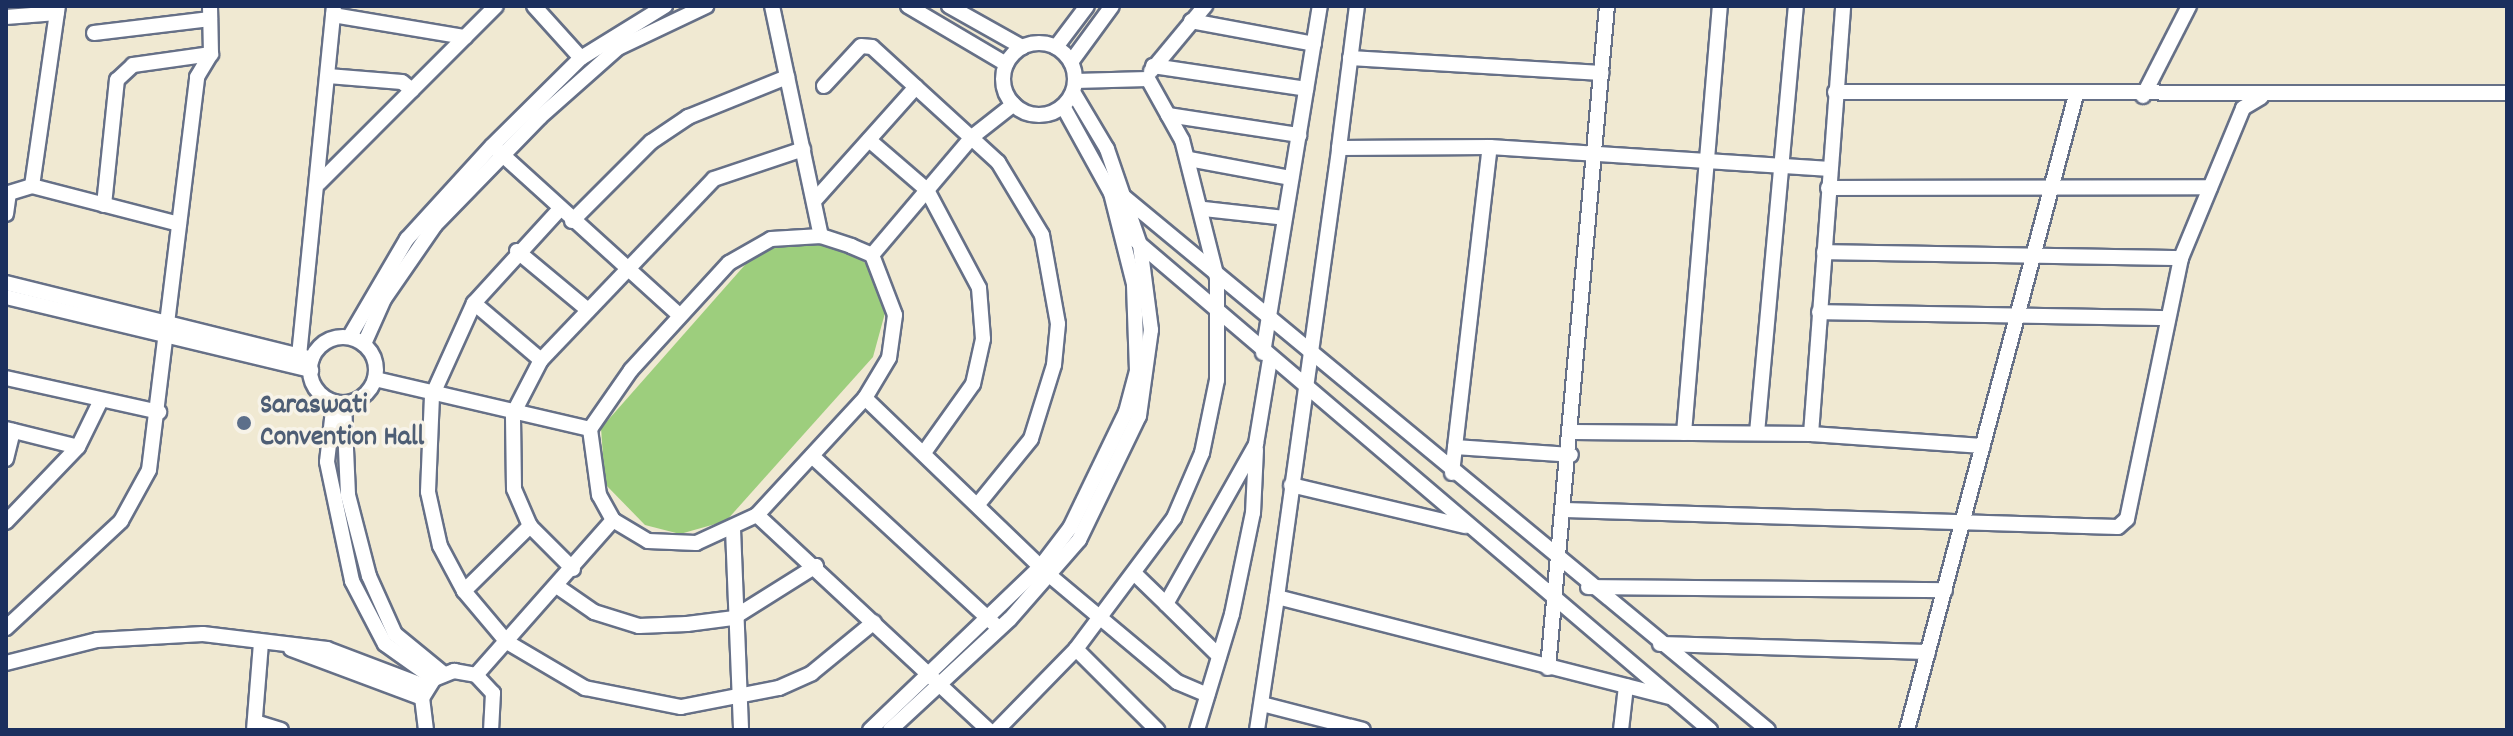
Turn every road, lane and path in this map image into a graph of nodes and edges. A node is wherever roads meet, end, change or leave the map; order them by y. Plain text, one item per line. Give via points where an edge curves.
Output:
1 (496, 6) edge
2 (534, 6) edge
3 (665, 6) edge
4 (706, 6) edge
5 (772, 6) edge
6 (908, 6) edge
7 (949, 6) edge
8 (1087, 6) edge
9 (1112, 6) edge
10 (1205, 6) edge
11 (1320, 6) edge
12 (1357, 6) edge
13 (1607, 6) edge
14 (1720, 6) edge
15 (1796, 6) edge
16 (1843, 6) edge
17 (2189, 6) edge
18 (58, 9) edge
19 (333, 11) edge
20 (210, 12) edge
21 (6, 17) edge
22 (1191, 21) junction
23 (94, 33) dead end
24 (465, 37) junction
25 (1314, 44) junction
26 (1022, 47) junction
27 (1056, 47) junction
28 (211, 54) junction
29 (581, 58) junction
30 (1350, 58) junction
31 (1071, 62) junction
32 (1006, 64) junction
33 (1150, 72) junction
34 (1602, 73) junction
35 (328, 76) junction
36 (787, 77) junction
37 (824, 86) dead end
38 (1074, 86) junction
39 (916, 87) junction
40 (1306, 89) junction
41 (412, 90) junction
42 (1835, 92) junction
43 (2507, 93) edge
44 (2076, 95) junction
45 (2143, 96) junction
46 (2261, 97) junction
47 (1014, 104) junction
48 (1063, 106) junction
49 (1168, 115) junction
50 (1299, 135) junction
51 (972, 137) junction
52 (869, 140) junction
53 (1490, 147) junction
54 (1339, 148) junction
55 (803, 149) junction
56 (497, 150) junction
57 (1595, 152) junction
58 (1189, 159) junction
59 (1704, 161) junction
60 (1781, 166) junction
61 (1830, 169) junction
62 (1291, 178) junction
63 (1106, 182) junction
64 (319, 183) junction
65 (32, 186) junction
66 (2056, 186) junction
67 (2210, 187) junction
68 (1828, 188) junction
69 (927, 190) junction
70 (8, 193) edge
71 (1124, 197) junction
72 (814, 201) junction
73 (104, 205) junction
74 (1204, 209) junction
75 (559, 210) junction
76 (6, 214) edge
77 (1285, 218) junction
78 (572, 221) junction
79 (179, 224) junction
80 (1121, 228) junction
81 (821, 236) junction
82 (1140, 245) junction
83 (517, 251) junction
84 (1824, 252) junction
85 (872, 255) junction
86 (2036, 258) junction
87 (2181, 258) junction
88 (625, 265) junction
89 (1217, 278) junction
90 (6, 283) edge
91 (6, 297) edge
92 (474, 303) junction
93 (588, 310) junction
94 (1819, 312) junction
95 (678, 314) junction
96 (2019, 316) junction
97 (1221, 318) junction
98 (1268, 318) junction
99 (2167, 318) junction
100 (169, 329) junction
101 (350, 336) junction
102 (364, 344) junction
103 (1306, 350) junction
104 (1266, 356) junction
105 (541, 360) junction
106 (307, 362) junction
107 (6, 378) edge
108 (375, 379) junction
109 (1303, 387) junction
110 (432, 396) junction
111 (865, 398) junction
112 (101, 400) junction
113 (339, 402) junction
114 (159, 412) junction
115 (513, 414) junction
116 (590, 429) junction
117 (9, 430) edge
118 (1573, 432) junction
119 (1684, 433) junction
120 (1757, 433) junction
121 (1811, 434) junction
122 (1256, 444) junction
123 (1983, 446) junction
124 (78, 447) junction
125 (1455, 447) junction
126 (926, 450) junction
127 (1571, 455) junction
128 (812, 456) junction
129 (6, 459) edge
130 (1452, 473) junction
131 (1291, 485) junction
132 (979, 503) junction
133 (1565, 510) junction
134 (757, 515) junction
135 (613, 520) junction
136 (1962, 520) junction
137 (6, 522) edge
138 (530, 526) junction
139 (1469, 527) junction
140 (733, 529) junction
141 (1560, 565) junction
142 (816, 566) junction
143 (573, 569) junction
144 (1044, 570) junction
145 (1134, 573) junction
146 (558, 587) junction
147 (1588, 587) junction
148 (1945, 590) junction
149 (464, 591) junction
150 (1277, 597) junction
151 (1557, 601) junction
152 (1166, 604) junction
153 (1101, 612) junction
154 (733, 618) junction
155 (874, 622) junction
156 (994, 624) junction
157 (6, 628) edge
158 (507, 642) junction
159 (261, 643) junction
160 (1660, 644) junction
161 (1076, 649) junction
162 (1928, 652) junction
163 (1621, 655) junction
164 (1219, 656) junction
165 (6, 663) edge
166 (1548, 668) junction
167 (476, 675) junction
168 (933, 683) junction
169 (432, 685) junction
170 (1621, 685) junction
171 (1207, 695) junction
172 (1672, 698) junction
173 (739, 699) junction
174 (1262, 704) junction
175 (254, 726) edge
176 (281, 730) edge
177 (426, 730) edge
178 (492, 730) edge
179 (741, 730) edge
180 (870, 730) edge
181 (890, 730) edge
182 (988, 730) edge
183 (997, 730) edge
184 (1157, 730) edge
185 (1197, 730) edge
186 (1257, 730) edge
187 (1363, 730) edge
188 (1621, 730) edge
189 (1710, 730) edge
190 (1768, 730) edge
191 (1907, 730) edge

1 - 24 street
2 - 29 street
3 - 29 street
4 - 56 street via 618,48
5 - 36 street
6 - 32 street
7 - 26 street
8 - 27 street
9 - 31 street
10 - 22 street
11 - 25 street
12 - 30 street
13 - 34 street
14 - 59 street
15 - 60 street
16 - 42 street
17 - 45 street
18 - 21 street
18 - 65 street
19 - 24 street
19 - 35 street
20 - 23 street
20 - 28 street
22 - 25 street
22 - 33 street
24 - 41 street
25 - 40 street
26 - 27 street
26 - 32 street
27 - 31 street
28 - 73 street via 133,65 117,80
28 - 79 street via 197,77
29 - 56 street
30 - 34 street
30 - 54 street
31 - 38 street
32 - 47 street via 1003,78
33 - 38 street
33 - 40 street
33 - 49 street
34 - 57 street
35 - 41 street via 402,82
35 - 64 street
36 - 55 street
36 - 78 street via 688,117 651,142
37 - 39 street via 861,46
38 - 48 street
38 - 71 street via 1107,149
39 - 51 street
39 - 52 street
40 - 50 street
41 - 64 street
42 - 44 street
42 - 61 street
43 - 46 street
44 - 45 street
44 - 66 street
45 - 46 street
46 - 67 street via 2243,108
47 - 48 street via 1033,114
47 - 51 street
48 - 63 street
49 - 50 street
49 - 58 street
50 - 62 street
51 - 69 street
51 - 132 street via 1023,196 1042,235 1058,324 1054,365 1031,439
52 - 69 street
52 - 72 street
53 - 54 street
53 - 57 street
53 - 125 street
54 - 103 street
55 - 72 street
55 - 88 street via 714,179
56 - 75 street
56 - 101 street via 407,239
56 - 102 street via 409,259
57 - 59 street
57 - 118 street
58 - 62 street
58 - 74 street
59 - 60 street
59 - 119 street
60 - 61 street
60 - 120 street
61 - 68 street
62 - 77 street
63 - 71 street
63 - 80 street
64 - 106 street
65 - 70 street
65 - 73 street
66 - 67 street
66 - 68 street
66 - 86 street
67 - 87 street
68 - 84 street
69 - 85 street
69 - 126 street via 979,288 983,339 973,384
70 - 76 street
71 - 82 street
71 - 89 street
72 - 81 street
73 - 79 street
74 - 77 street
74 - 89 street
75 - 78 street
75 - 83 street
77 - 98 street
78 - 88 street
79 - 100 street
80 - 82 street
80 - 144 street via 1134,284 1137,371 1113,451
81 - 85 street
81 - 95 street via 748,247
82 - 97 street
82 - 144 street via 1151,330 1139,416 1109,490
83 - 92 street
83 - 93 street
84 - 86 street
84 - 94 street
85 - 111 street via 895,315 889,358
86 - 87 street
86 - 96 street
87 - 99 street
88 - 93 street
88 - 95 street
89 - 97 street
89 - 98 street
90 - 100 street
91 - 100 street
92 - 105 street
92 - 110 street
93 - 105 street
94 - 96 street
94 - 121 street
95 - 116 street
96 - 99 street
96 - 123 street
97 - 104 street
97 - 145 street via 1202,453 1174,518
98 - 103 street
98 - 104 street
99 - 136 street via 2124,523
100 - 106 street
100 - 114 street
101 - 102 street
101 - 106 street via 325,342
102 - 108 street via 375,360
103 - 109 street
103 - 130 street
104 - 109 street
104 - 122 street
105 - 115 street
106 - 113 street via 317,390
107 - 112 street
108 - 110 street
108 - 113 street via 364,396
109 - 131 street
109 - 139 street
110 - 115 street
110 - 149 street via 428,492 440,546
111 - 126 street
111 - 128 street
112 - 114 street
112 - 124 street
113 - 169 street via 327,462 352,581 385,644
114 - 157 street via 149,470 121,521
115 - 116 street
115 - 138 street via 514,489
116 - 135 street via 599,495
117 - 124 street
117 - 129 street
118 - 119 street
118 - 127 street
119 - 120 street
120 - 121 street
121 - 123 street
122 - 152 street
122 - 164 street via 1253,513
123 - 136 street
124 - 137 street
125 - 127 street
125 - 130 street
126 - 132 street
127 - 133 street
128 - 134 street
128 - 156 street
130 - 141 street
131 - 139 street
131 - 150 street
132 - 144 street
133 - 136 street
133 - 141 street
134 - 140 street
134 - 142 street
135 - 140 street via 648,541 696,543
135 - 143 street
136 - 148 street
138 - 143 street
138 - 149 street
139 - 151 street
140 - 154 street
141 - 147 street
141 - 151 street
142 - 154 street
142 - 155 street
143 - 146 street
144 - 153 street
144 - 156 street
145 - 152 street
145 - 153 street
146 - 154 street via 594,612 639,626
146 - 158 street
147 - 148 street
147 - 160 street
148 - 162 street
149 - 158 street
150 - 166 street
150 - 174 street
151 - 163 street
151 - 166 street
152 - 164 street
153 - 161 street
153 - 171 street via 1177,682
154 - 173 street
155 - 168 street
155 - 173 street via 812,673
156 - 168 street
158 - 167 street
158 - 173 street via 585,688 625,700 681,707
159 - 165 street via 157,632
159 - 169 street via 327,649
159 - 175 street
160 - 162 street
160 - 190 street
161 - 183 street
161 - 184 street
162 - 191 street
163 - 170 street
163 - 172 street
164 - 171 street
166 - 170 street
167 - 169 street
167 - 178 street via 497,705
168 - 180 street
168 - 181 street
168 - 182 street
169 - 177 street
170 - 172 street
170 - 188 street
171 - 185 street
172 - 189 street
173 - 179 street
174 - 186 street
174 - 187 street
175 - 176 street

